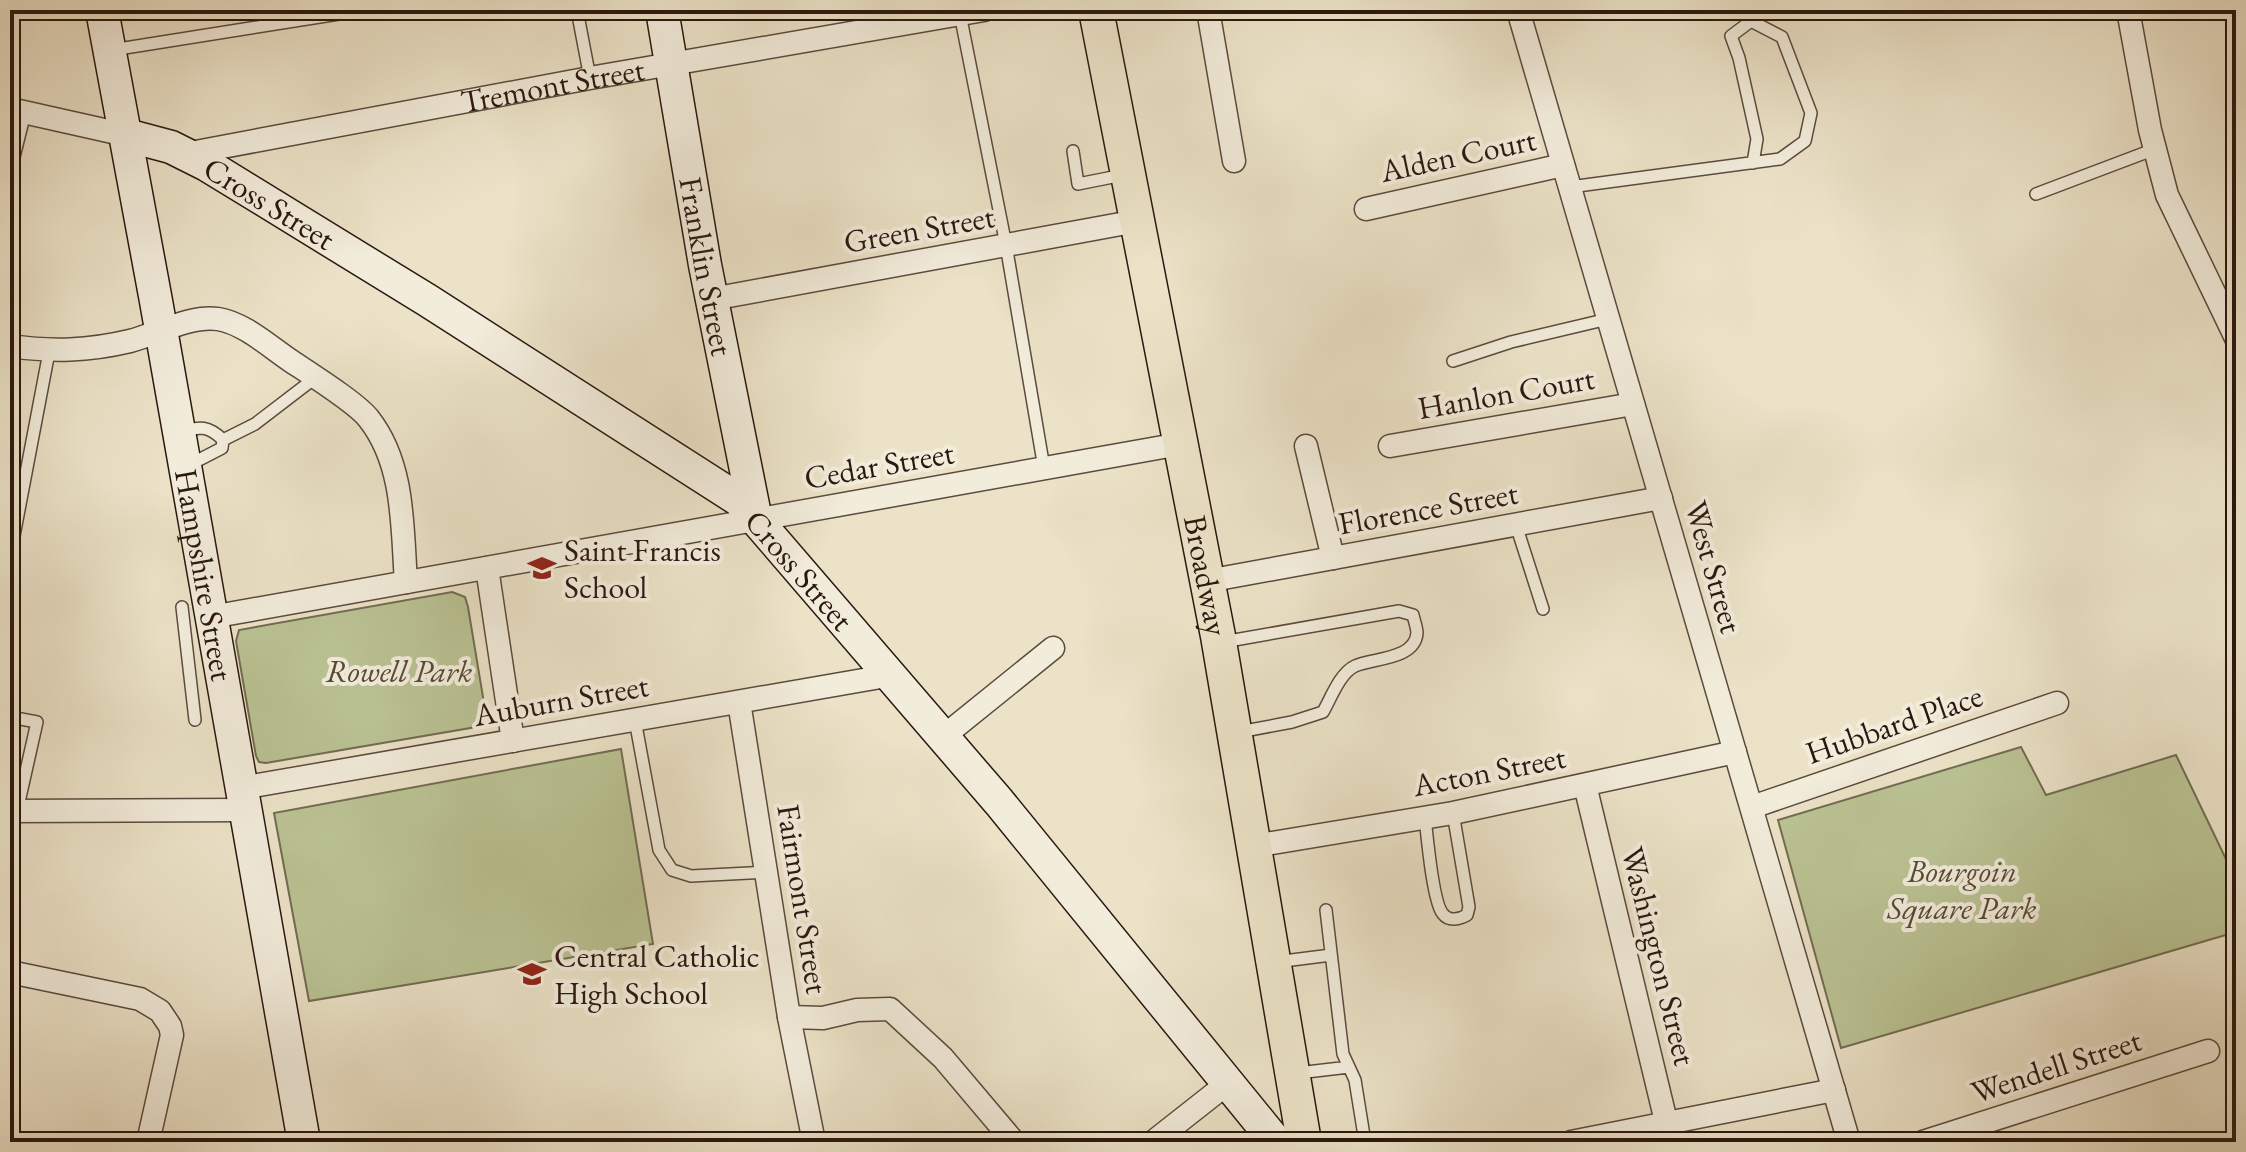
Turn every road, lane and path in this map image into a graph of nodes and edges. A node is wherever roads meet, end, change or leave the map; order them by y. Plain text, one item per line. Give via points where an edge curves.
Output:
1 (102, 10) edge
2 (364, 10) edge
3 (577, 10) edge
4 (662, 10) edge
5 (984, 10) edge
6 (1096, 10) edge
7 (1208, 10) edge
8 (1518, 10) edge
9 (2128, 10) edge
10 (957, 13) edge
11 (110, 50) junction
12 (671, 64) junction
13 (590, 78) junction
14 (18, 111) edge
15 (126, 135) junction
16 (2155, 149) junction
17 (1073, 151) dead end
18 (185, 154) junction
19 (1234, 161) dead end
20 (1753, 163) junction
21 (1563, 165) junction
22 (10, 173) edge
23 (1128, 174) junction
24 (1570, 187) junction
25 (2036, 194) dead end
26 (1366, 209) dead end
27 (1137, 221) junction
28 (1006, 245) junction
29 (712, 299) junction
30 (1608, 319) junction
31 (162, 332) junction
32 (2236, 338) edge
33 (10, 346) edge
34 (49, 352) junction
35 (1453, 361) dead end
36 (315, 378) junction
37 (1633, 404) junction
38 (179, 431) junction
39 (223, 440) junction
40 (1180, 444) junction
41 (1306, 446) dead end
42 (1390, 446) dead end
43 (185, 467) junction
44 (1044, 468) junction
45 (1661, 498) junction
46 (756, 520) junction
47 (1516, 525) junction
48 (10, 557) edge
49 (1333, 558) junction
50 (487, 568) junction
51 (1207, 581) junction
52 (406, 582) junction
53 (1543, 609) dead end
54 (196, 612) junction
55 (1219, 643) junction
56 (1053, 648) dead end
57 (892, 675) junction
58 (739, 702) junction
59 (2057, 703) dead end
60 (10, 717) edge
61 (195, 720) dead end
62 (635, 720) junction
63 (1235, 733) junction
64 (944, 736) junction
65 (513, 741) junction
66 (1735, 752) junction
67 (1585, 785) junction
68 (243, 799) junction
69 (1752, 807) junction
70 (14, 811) edge
71 (1453, 813) junction
72 (1425, 817) junction
73 (1254, 846) junction
74 (767, 872) junction
75 (1326, 910) dead end
76 (1331, 955) junction
77 (1274, 963) junction
78 (10, 972) edge
79 (789, 1017) junction
80 (2208, 1051) dead end
81 (1349, 1067) junction
82 (1293, 1073) junction
83 (1228, 1083) junction
84 (1834, 1090) junction
85 (1669, 1132) edge
86 (148, 1142) edge
87 (304, 1142) edge
88 (814, 1142) edge
89 (1014, 1142) edge
90 (1153, 1142) edge
91 (1276, 1142) edge
92 (1304, 1142) edge
93 (1365, 1142) edge
94 (1571, 1142) edge
95 (1849, 1142) edge
96 (1923, 1142) edge

1 - 11 street, Hampshire Street
2 - 11 lane
3 - 13 lane
4 - 12 street, Franklin Street
5 - 10 street, Tremont Street
6 - 23 main road, Broadway
7 - 19 street
8 - 21 street, West Street
9 - 16 street
10 - 12 street, Tremont Street
10 - 28 lane
11 - 15 street, Hampshire Street
12 - 13 street, Tremont Street
12 - 29 street, Franklin Street
13 - 18 street, Tremont Street
14 - 15 street
14 - 22 lane
15 - 18 street
15 - 31 street, Hampshire Street
16 - 25 lane
16 - 32 street via 2167,195
17 - 23 lane via 1078,184
18 - 46 street, Cross Street via 666,452 739,500
20 - 20 lane via 1780,159 1805,141 1811,113 1782,37 1751,21 1731,36 1757,139
20 - 24 lane
21 - 24 street, West Street
21 - 26 street, Alden Court
23 - 27 main road, Broadway
24 - 30 street, West Street
27 - 28 street, Green Street
27 - 40 main road, Broadway
28 - 29 street, Green Street
28 - 44 lane
29 - 46 street, Franklin Street
30 - 35 lane
30 - 37 street, West Street
31 - 34 street via 80,351
31 - 36 street via 191,321 218,319 248,332
31 - 38 street, Hampshire Street
33 - 34 street
34 - 48 lane
36 - 39 lane via 255,424
36 - 52 street via 368,417 387,451 400,492
37 - 42 street, Hanlon Court
37 - 45 street, West Street
38 - 39 lane via 204,426
38 - 43 street, Hampshire Street
39 - 43 lane via 222,448
40 - 44 street, Cedar Street
40 - 51 main road, Broadway
41 - 49 street
43 - 54 street, Hampshire Street
44 - 46 street, Cedar Street
45 - 47 street, Florence Street
45 - 66 street, West Street
46 - 50 street, Cedar Street
46 - 57 street, Cross Street
47 - 49 street, Florence Street
47 - 53 lane
49 - 51 street, Florence Street
50 - 52 street, Cedar Street
50 - 65 street
51 - 55 main road, Broadway
52 - 54 street, Cedar Street
54 - 61 lane
54 - 68 street, Hampshire Street
55 - 63 main road, Broadway
55 - 63 lane via 1399,611 1413,615 1417,634 1411,647 1396,655 1354,666 1323,712
56 - 64 street
57 - 58 street, Auburn Street
57 - 64 street, Cross Street
58 - 62 street, Auburn Street
58 - 74 street, Fairmont Street
59 - 69 street, Hubbard Place
60 - 70 lane via 37,722
62 - 65 street, Auburn Street
62 - 74 lane via 659,850 672,870 691,876
63 - 73 main road, Broadway
64 - 83 street, Cross Street
65 - 68 street, Auburn Street
66 - 67 street, Acton Street
66 - 69 street, West Street
67 - 71 street, Acton Street
67 - 85 street, Washington Street
68 - 70 street, Auburn Street
68 - 87 street, Hampshire Street
69 - 84 street, West Street
71 - 72 street, Acton Street
71 - 72 lane via 1469,907 1459,919 1442,914 1437,899
72 - 73 street, Acton Street
73 - 77 main road, Broadway
74 - 79 street, Fairmont Street
75 - 76 lane
76 - 77 lane
76 - 81 lane
77 - 82 main road, Broadway
78 - 86 street via 140,999 160,1011 172,1035
79 - 88 street
79 - 89 street, Fairmont Street via 890,1009 943,1058
80 - 96 street, Wendell Street
81 - 82 lane
81 - 93 lane
82 - 92 main road, Broadway
83 - 90 street
83 - 91 street, Cross Street
84 - 85 street
84 - 95 street, West Street
85 - 94 street

